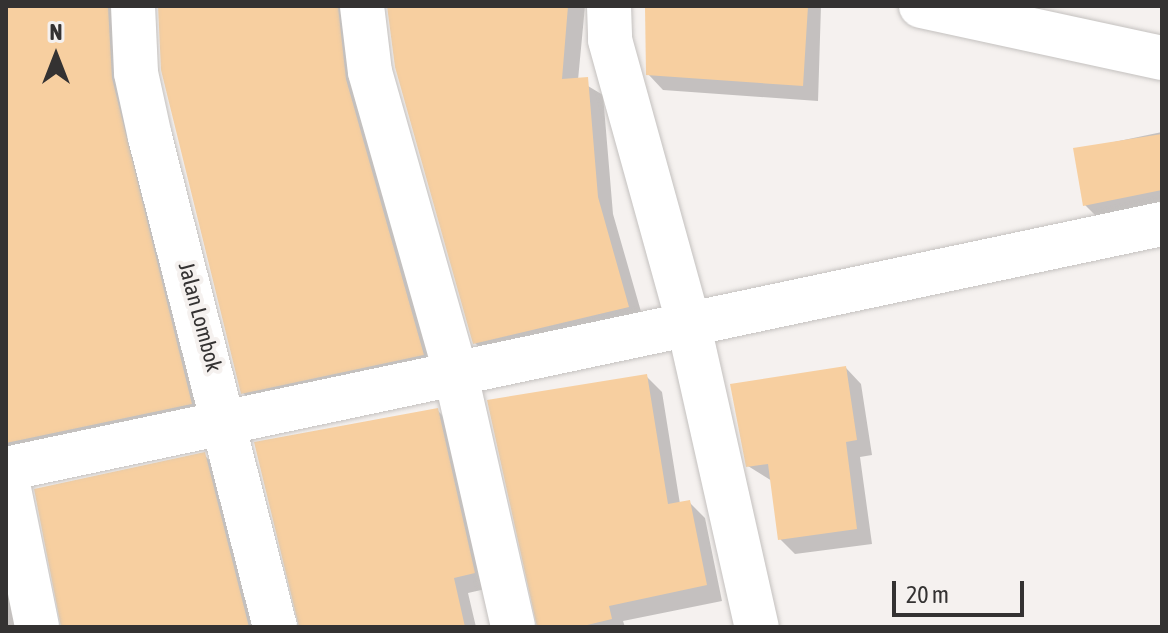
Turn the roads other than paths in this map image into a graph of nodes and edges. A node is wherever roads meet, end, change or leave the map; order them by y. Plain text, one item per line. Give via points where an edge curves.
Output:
1 (133, 6) edge
2 (362, 6) edge
3 (609, 6) edge
4 (921, 6) edge
5 (1162, 58) edge
6 (1162, 224) edge
7 (688, 322) junction
8 (455, 371) junction
9 (228, 420) junction
10 (6, 471) edge
11 (37, 627) edge
12 (275, 627) edge
13 (513, 627) edge
14 (757, 627) edge

1 - 9 street, Jalan Lombok via 136,73 150,137
2 - 8 street via 370,72
3 - 7 street via 610,40
4 - 5 street
6 - 7 street
7 - 8 street
7 - 14 street
8 - 9 street
8 - 13 street
9 - 10 street
9 - 12 street, Jalan Lombok
10 - 11 street

